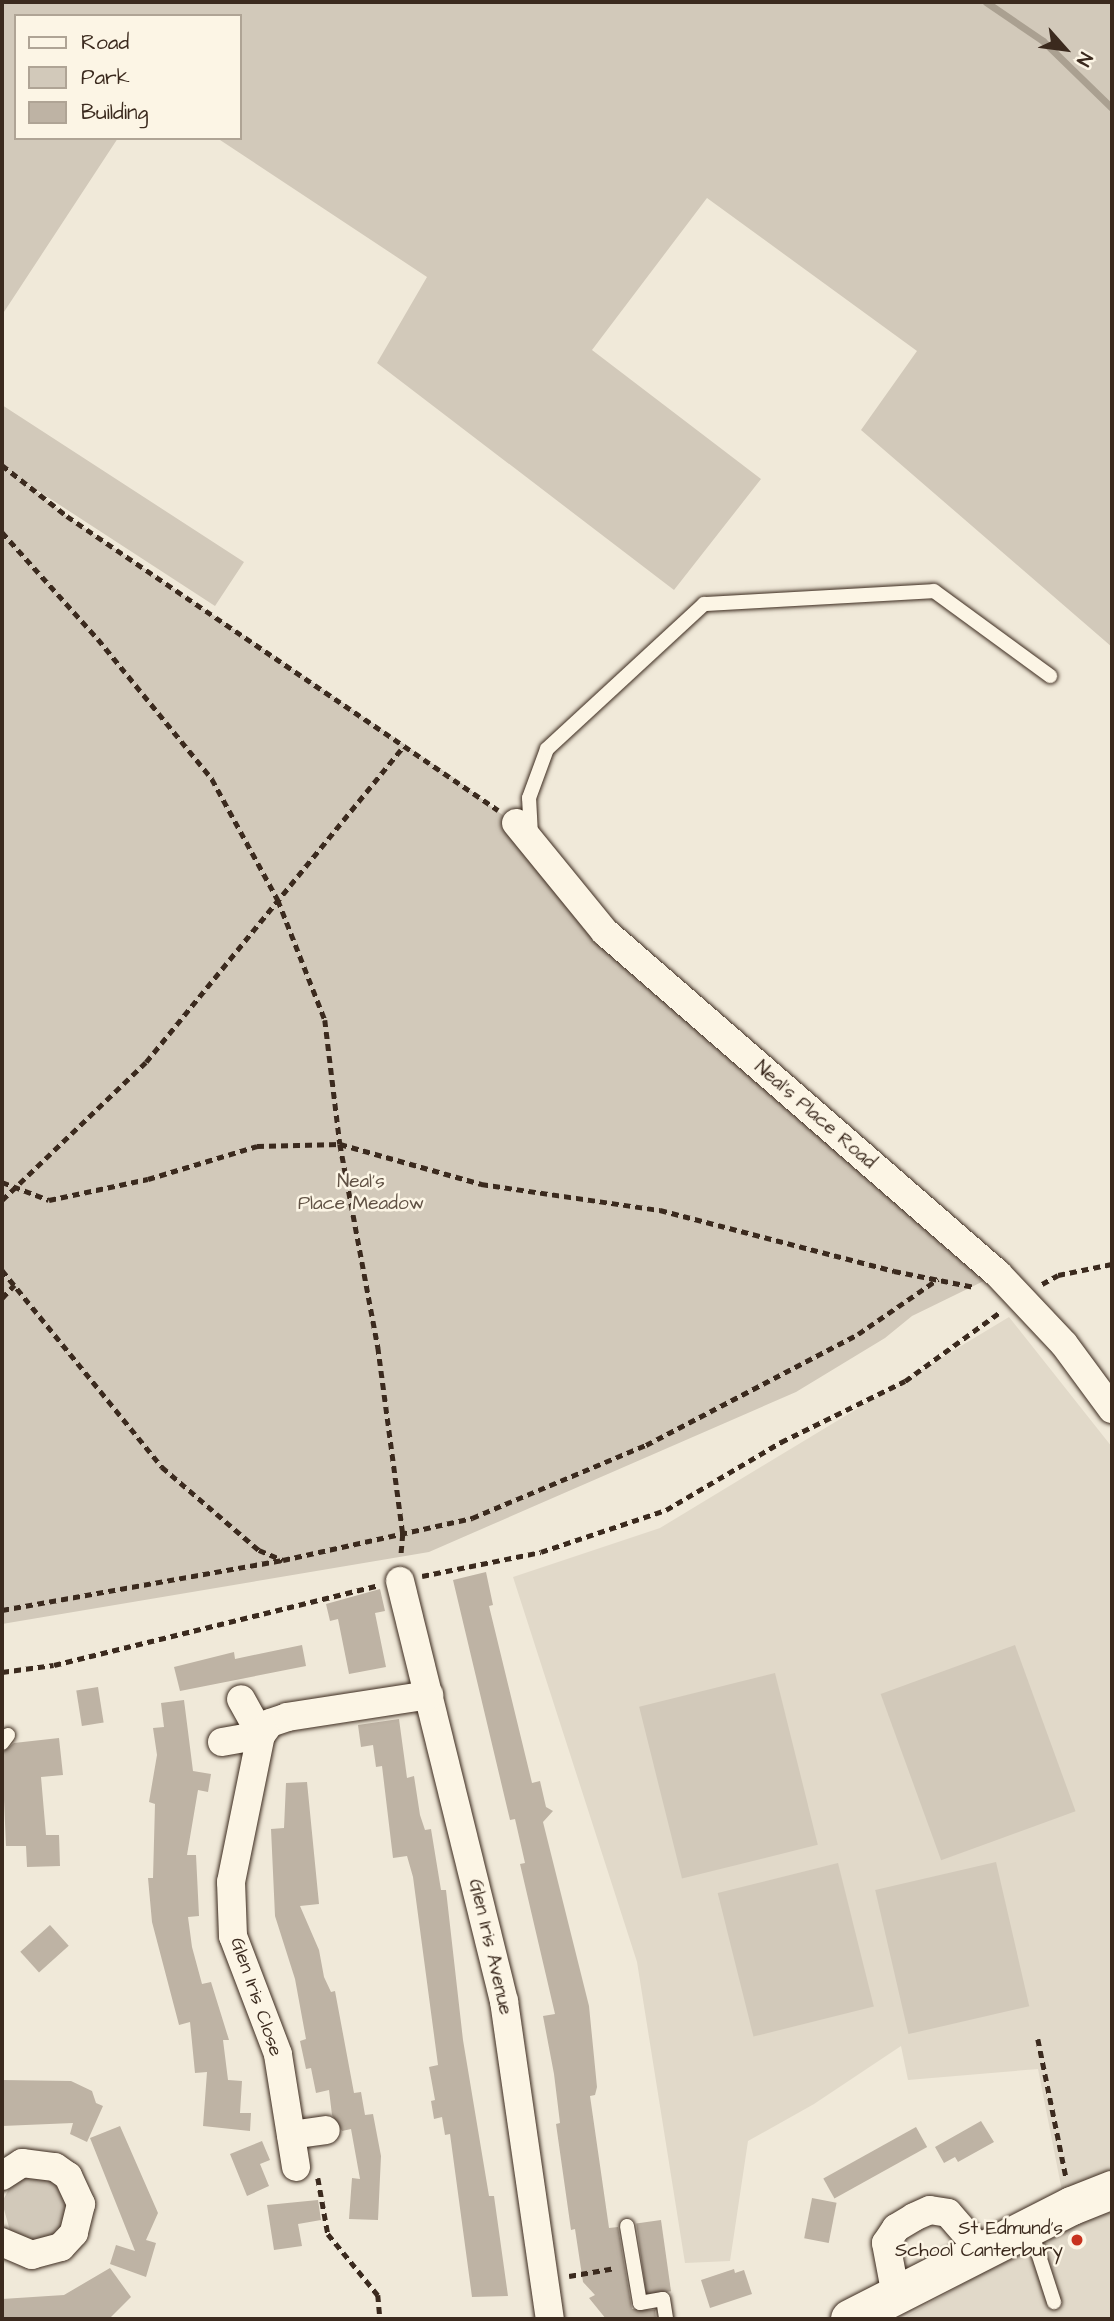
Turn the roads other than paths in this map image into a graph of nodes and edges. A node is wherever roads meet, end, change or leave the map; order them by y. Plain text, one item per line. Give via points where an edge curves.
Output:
1 (1050, 676) dead end
2 (524, 830) joint
3 (1112, 1409) edge
4 (400, 1581) road end
5 (429, 1695) junction
6 (241, 1699) dead end
7 (261, 1735) junction
8 (222, 1742) dead end
9 (326, 2130) dead end
10 (291, 2136) junction
11 (296, 2167) road end
12 (2, 2176) edge
13 (1112, 2190) edge
14 (627, 2226) dead end
15 (1030, 2227) junction
16 (2, 2242) edge
17 (981, 2251) junction
18 (896, 2296) junction
19 (1054, 2302) dead end
20 (550, 2319) edge
21 (666, 2319) edge
22 (850, 2319) edge

1 - 2 lane via 934,591 704,604 547,749 529,798
2 - 3 street, Neal's Place Road via 562,884 605,932 998,1274 1064,1344
4 - 5 street, Glen Iris Avenue
5 - 7 street via 287,1717 270,1723
5 - 20 street, Glen Iris Avenue via 504,2001
6 - 7 street
7 - 8 street
7 - 10 street, Glen Iris Close via 231,1882 233,1936 271,2032
9 - 10 street
10 - 11 street, Glen Iris Close
12 - 16 street via 22,2163 55,2167 68,2176 81,2204 74,2233 61,2247 32,2255
13 - 15 main road
14 - 21 lane via 640,2303 663,2299
15 - 17 main road
15 - 19 lane
17 - 18 main road
17 - 18 street via 948,2213 930,2210 914,2217 896,2228 886,2243
18 - 22 main road

